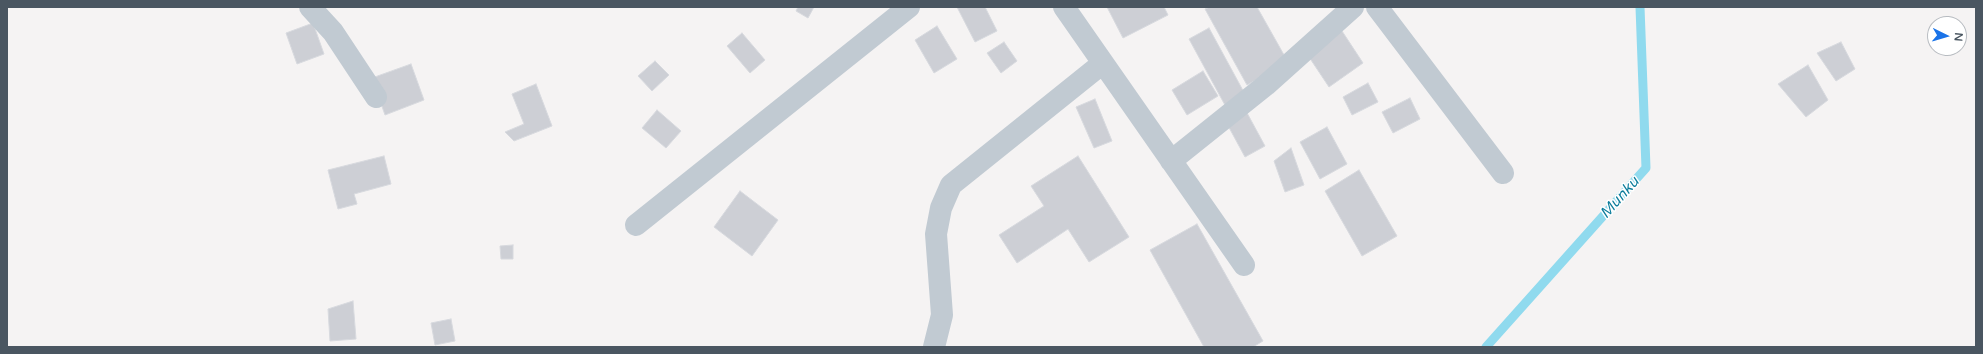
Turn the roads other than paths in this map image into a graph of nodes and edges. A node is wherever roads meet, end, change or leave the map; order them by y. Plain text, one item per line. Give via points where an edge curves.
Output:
1 (310, 7) edge
2 (909, 7) edge
3 (1064, 7) edge
4 (1353, 7) edge
5 (1377, 7) edge
6 (1103, 63) junction
7 (376, 97) dead end
8 (1171, 161) junction
9 (1503, 173) dead end
10 (636, 225) dead end
11 (1244, 265) dead end
12 (934, 347) edge

1 - 7 street via 333,32
2 - 10 street
3 - 6 street
4 - 8 street via 1266,85
5 - 9 street
6 - 8 street
6 - 12 street via 951,185 941,208 936,234 942,315
8 - 11 street

